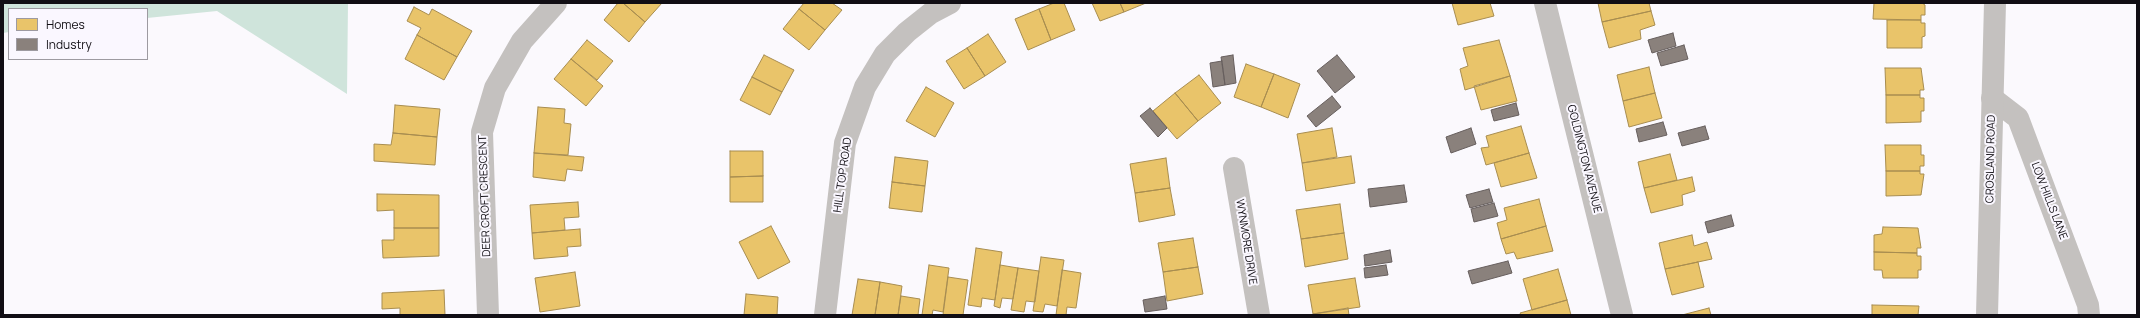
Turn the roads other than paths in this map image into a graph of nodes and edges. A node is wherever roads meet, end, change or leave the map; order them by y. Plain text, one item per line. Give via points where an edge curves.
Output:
1 (556, 3) edge
2 (950, 3) edge
3 (1545, 3) edge
4 (1995, 3) edge
5 (1992, 98) junction
6 (1234, 168) dead end
7 (488, 315) edge
8 (825, 315) edge
9 (1259, 315) edge
10 (1622, 315) edge
11 (1987, 315) edge
12 (2088, 315) edge

1 - 7 street, DEER CROFT CRESCENT via 522,41 495,88 482,132
2 - 8 street, HILL TOP ROAD via 931,13 907,32 885,54 865,87 845,143
3 - 10 street, GOLDINGTON AVENUE
4 - 5 street, CROSLAND ROAD
5 - 11 street, CROSLAND ROAD
5 - 12 street, LOW HILLS LANE via 2018,118 2088,306
6 - 9 street, WYNMORE DRIVE

